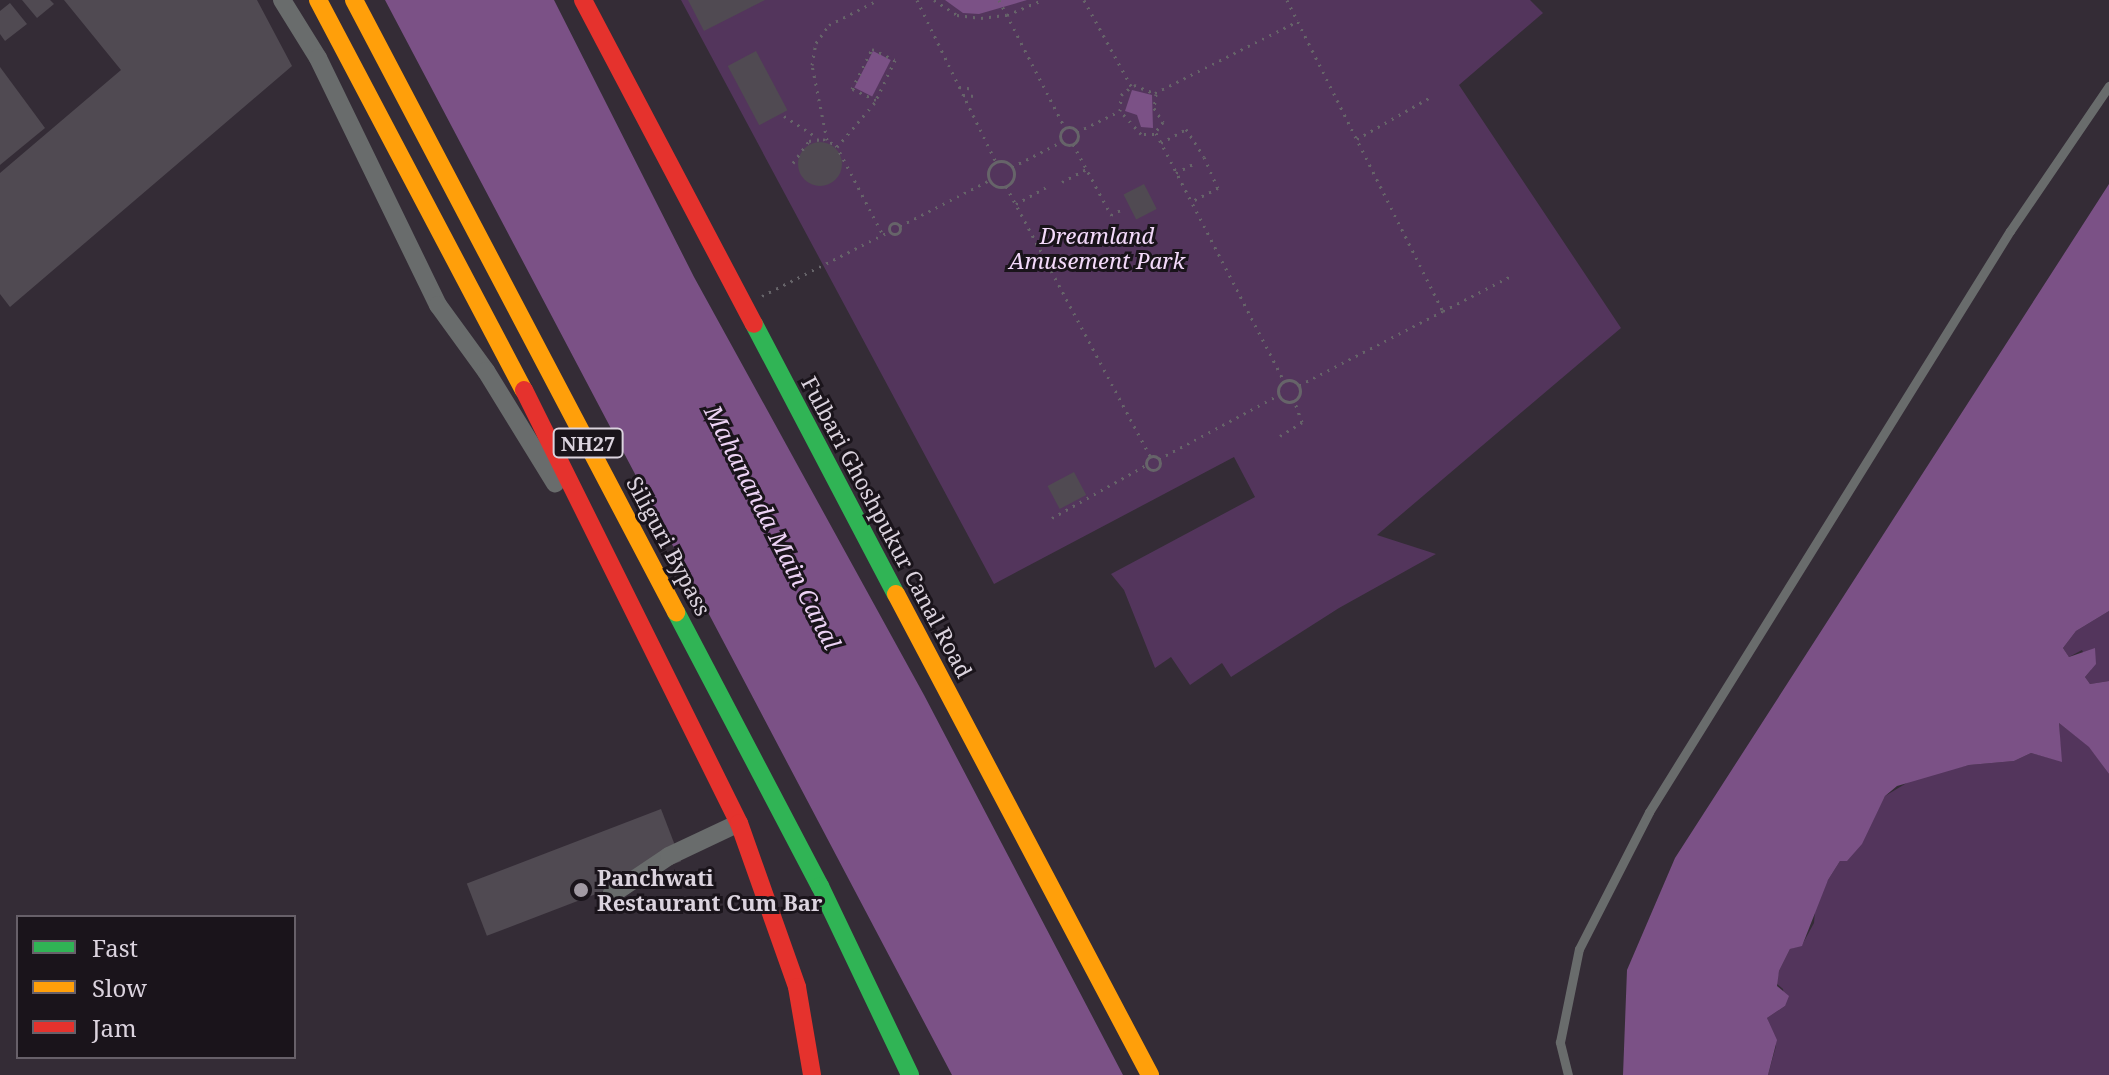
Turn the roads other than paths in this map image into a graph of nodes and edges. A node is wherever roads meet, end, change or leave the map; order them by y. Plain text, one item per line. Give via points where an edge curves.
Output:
1 (282, 0) edge
2 (318, 0) edge
3 (354, 0) edge
4 (583, 0) edge
5 (2109, 86) edge
6 (597, 540) junction
7 (739, 823) junction
8 (611, 895) dead end
9 (812, 1075) edge
10 (910, 1075) edge
11 (1150, 1075) edge
12 (1568, 1075) edge

1 - 6 street via 318,58 438,305
2 - 6 main road, NH27 via 516,373
3 - 10 main road, Siliguri Bypass / NH27 via 813,872
4 - 11 main road, Fulbari Ghoshpukur Canal Road
5 - 12 lane via 2010,231 1649,812 1579,949 1560,1042
6 - 7 main road, NH27 via 636,608
7 - 8 street via 669,856
7 - 9 main road, NH27 via 797,987

